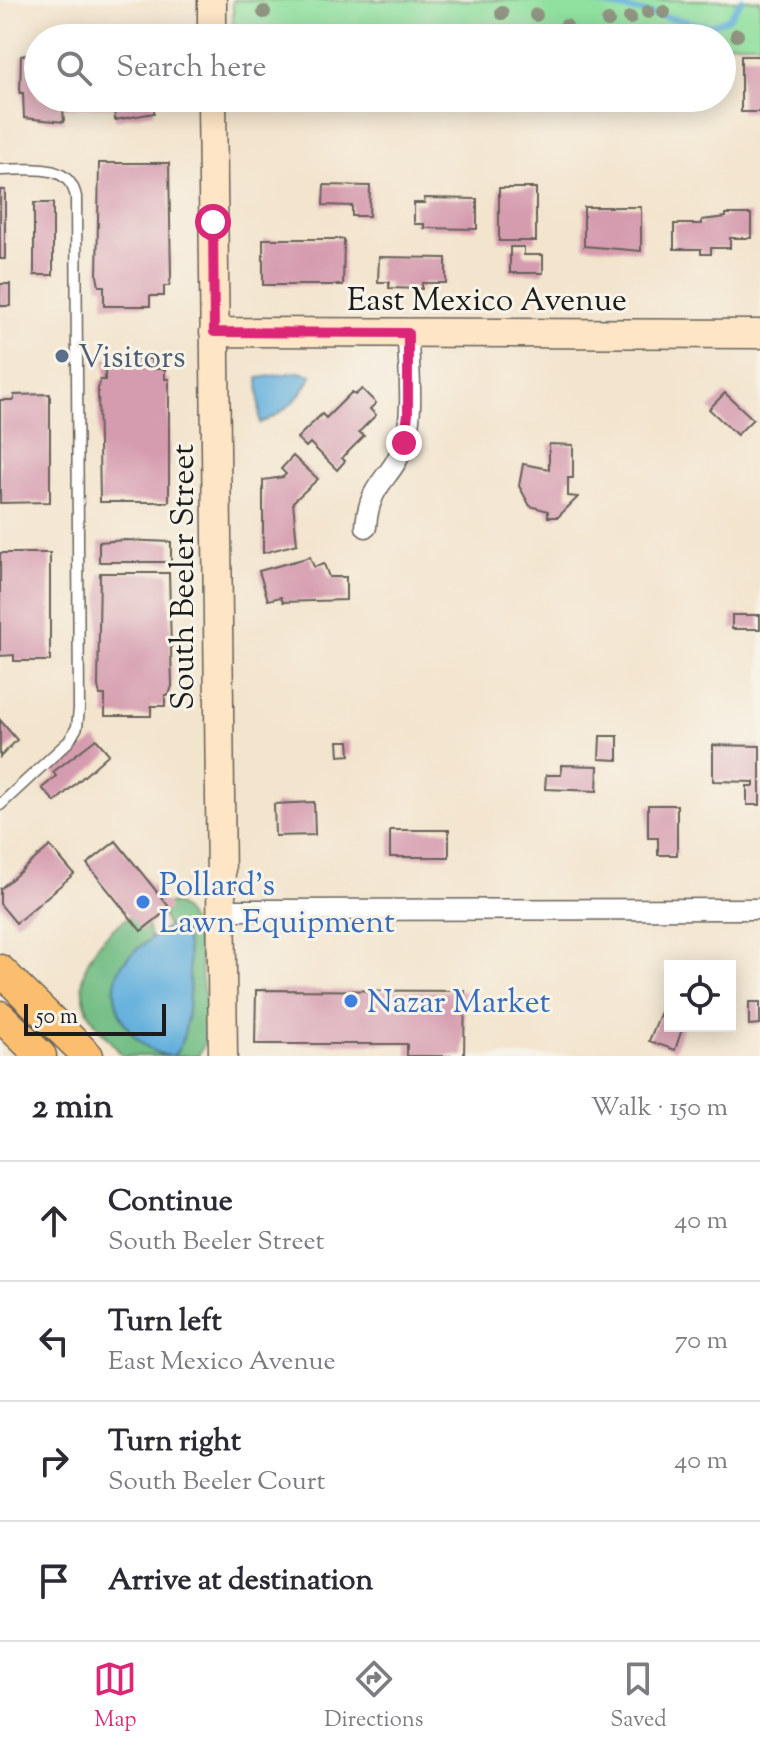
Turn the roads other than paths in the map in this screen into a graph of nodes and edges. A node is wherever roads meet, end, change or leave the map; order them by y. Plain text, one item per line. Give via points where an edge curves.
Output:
1 (212, 0) edge
2 (212, 24) edge
3 (212, 112) edge
4 (0, 170) edge
5 (214, 332) junction
6 (408, 333) junction
7 (760, 334) edge
8 (366, 527) dead end
9 (0, 805) edge
10 (760, 909) edge
11 (222, 910) junction
12 (0, 970) edge
13 (0, 1016) edge
14 (224, 1020) junction
15 (41, 1056) edge
16 (88, 1056) edge
17 (214, 1056) edge
18 (223, 1056) edge

1 - 2 street
3 - 5 street, South Beeler Street
4 - 9 lane via 58,172 70,181 76,197 79,709 69,741
5 - 6 street, East Mexico Avenue
5 - 11 street, South Beeler Street
6 - 7 street, East Mexico Avenue
6 - 8 street via 404,443 373,491
10 - 11 street
11 - 14 street, South Beeler Street
12 - 16 main road
13 - 15 main road
14 - 17 street
14 - 18 street, South Beeler Street

